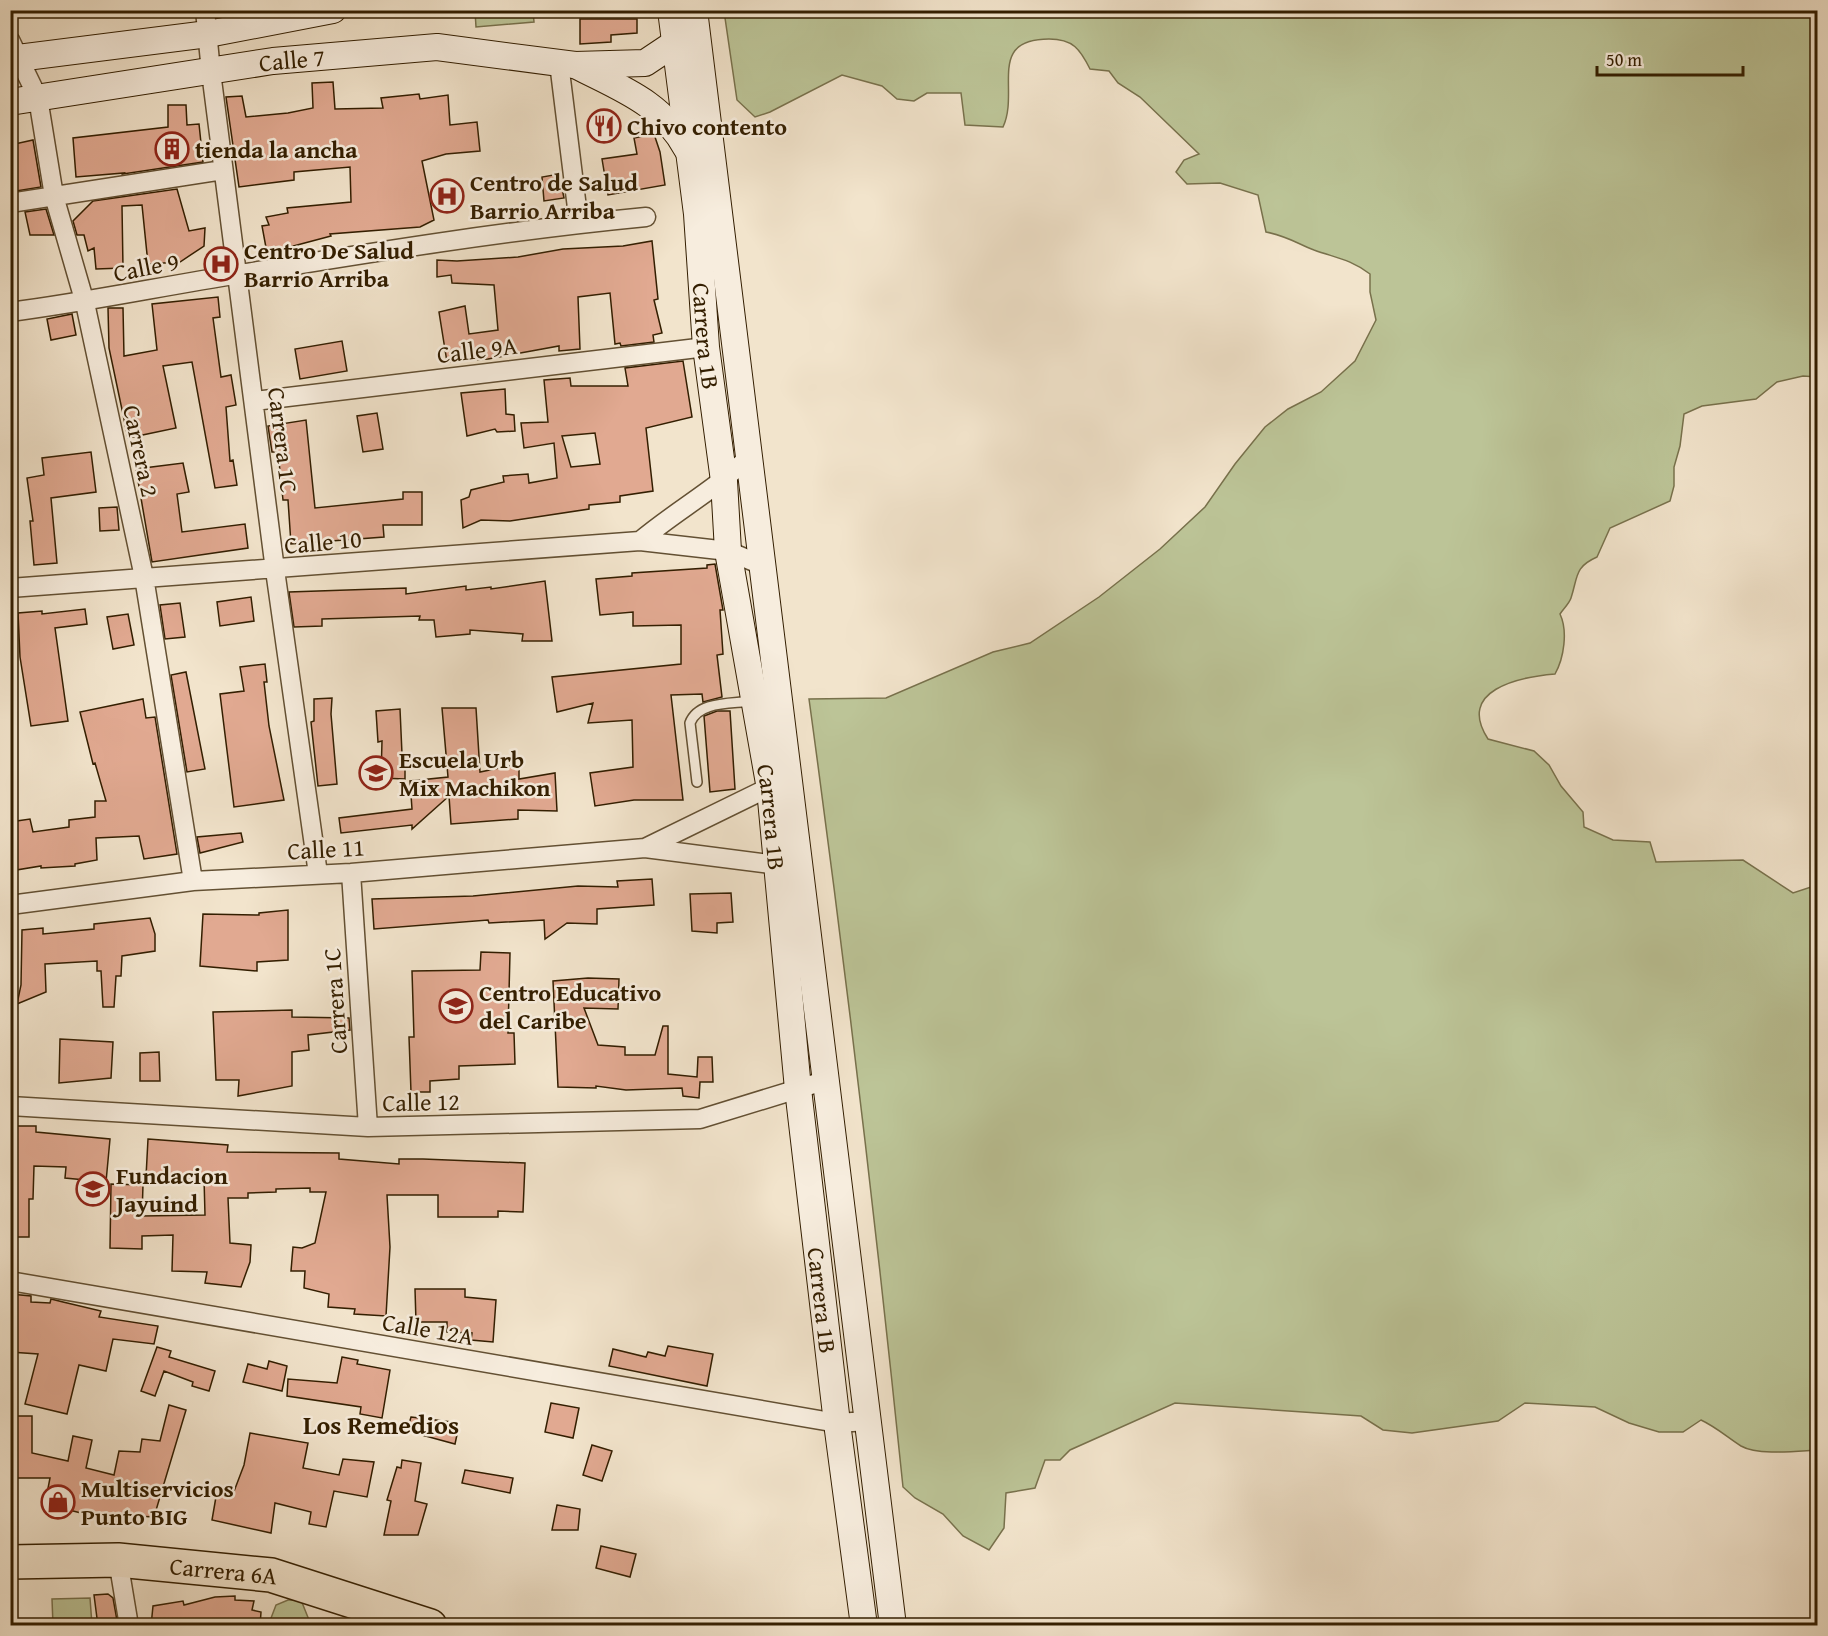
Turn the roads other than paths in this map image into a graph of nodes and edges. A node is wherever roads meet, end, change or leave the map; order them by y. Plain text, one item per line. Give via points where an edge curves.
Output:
1 (333, 10) edge
2 (671, 10) edge
3 (206, 22) edge
4 (688, 27) edge
5 (13, 52) edge
6 (567, 64) junction
7 (211, 72) junction
8 (38, 98) junction
9 (10, 102) edge
10 (689, 154) junction
11 (223, 171) junction
12 (54, 196) junction
13 (10, 202) edge
14 (646, 217) dead end
15 (579, 224) junction
16 (239, 274) junction
17 (85, 303) junction
18 (10, 312) edge
19 (706, 347) junction
20 (254, 401) junction
21 (750, 456) junction
22 (724, 481) junction
23 (640, 541) junction
24 (728, 551) junction
25 (764, 566) junction
26 (275, 570) junction
27 (144, 577) junction
28 (10, 588) edge
29 (754, 701) junction
30 (697, 782) dead end
31 (780, 783) junction
32 (645, 848) junction
33 (789, 863) junction
34 (351, 873) junction
35 (318, 874) junction
36 (193, 881) junction
37 (10, 904) edge
38 (827, 1080) junction
39 (798, 1089) junction
40 (10, 1106) edge
41 (368, 1127) junction
42 (10, 1281) edge
43 (868, 1421) junction
44 (837, 1424) junction
45 (118, 1560) junction
46 (10, 1562) edge
47 (129, 1626) edge
48 (430, 1626) edge
49 (864, 1626) edge
50 (893, 1626) edge

1 - 3 street, Calle 7
2 - 4 street, Carrera 1B
3 - 5 street, Calle 7
3 - 7 street, Carrera 1C
4 - 6 street via 645,63
4 - 10 street, Carrera 1B
4 - 21 street, Carrera 1B
5 - 8 street, Carrera 2
6 - 7 street, Calle 7 via 436,47 273,61
6 - 10 street via 645,100 681,138
6 - 15 street
7 - 8 street, Calle 7
7 - 11 street, Carrera 1C
8 - 9 street, Calle 7
8 - 12 street, Carrera 2
10 - 19 street, Carrera 1B
11 - 12 street
11 - 16 street, Carrera 1C
12 - 13 street
12 - 17 street, Carrera 2
14 - 15 street, Calle 9
15 - 16 street, Calle 9
16 - 17 street, Calle 9
16 - 20 street, Carrera 1C
17 - 18 street, Calle 9
17 - 27 street, Carrera 2
19 - 20 street, Calle 9A
19 - 22 street, Carrera 1B
20 - 26 street, Carrera 1C
21 - 22 street
21 - 25 street, Carrera 1B
22 - 23 street
22 - 24 street, Carrera 1B
23 - 24 street, Calle 10
23 - 26 street, Calle 10
24 - 25 street, Calle 10
24 - 29 street, Carrera 1B
25 - 31 street, Carrera 1B
26 - 27 street, Calle 10
26 - 35 street, Carrera 1C
27 - 28 street, Calle 10
27 - 36 street, Carrera 2
29 - 30 lane via 701,708 693,714 690,723
29 - 31 street, Carrera 1B
31 - 32 street
31 - 33 street, Carrera 1B
32 - 33 street
32 - 34 street, Calle 11
33 - 38 street, Carrera 1B
33 - 39 street, Carrera 1B
34 - 35 street, Calle 11
34 - 41 street, Carrera 1C
35 - 36 street, Calle 11
36 - 37 street, Calle 11
38 - 39 street, Calle 12
38 - 43 street, Carrera 1B
39 - 41 street, Calle 12 via 700,1119
39 - 44 street, Carrera 1B
40 - 41 street, Calle 12
42 - 44 street, Calle 12A
43 - 44 street, Calle 12A
43 - 50 street, Carrera 1B
44 - 49 street, Carrera 1B
45 - 46 highway, Carrera 6A
45 - 47 street
45 - 48 highway, Carrera 6A via 271,1575

